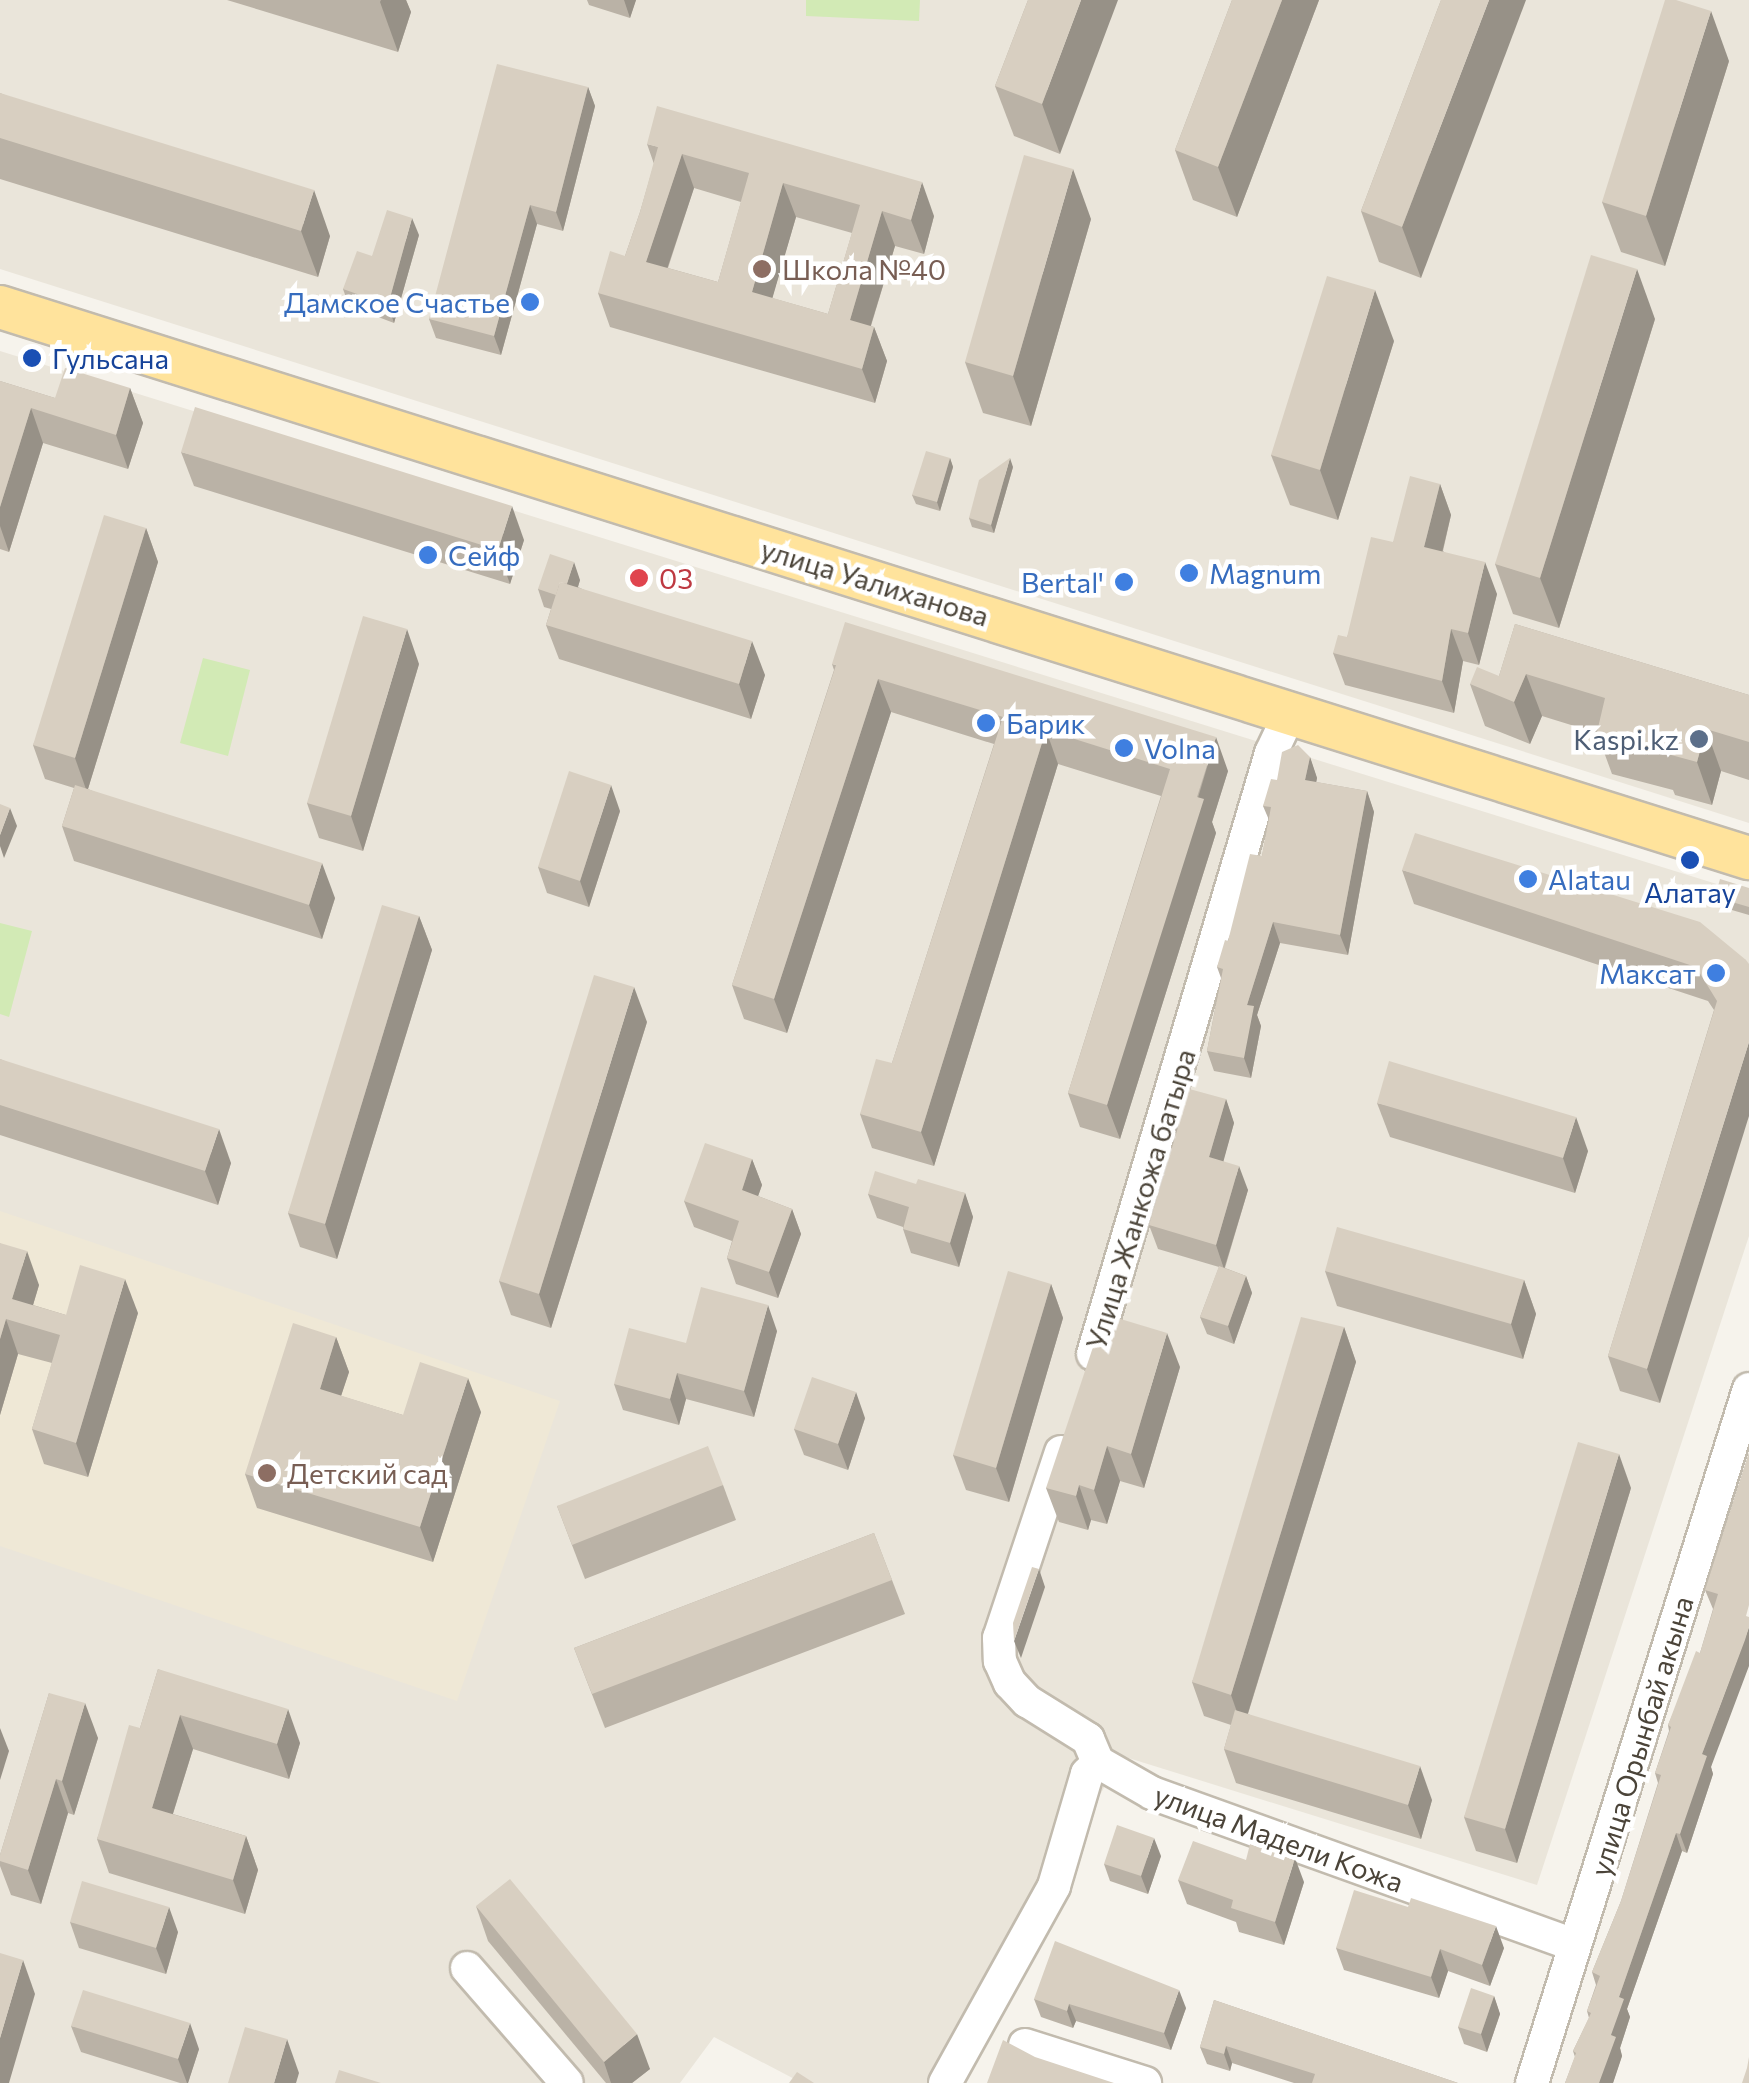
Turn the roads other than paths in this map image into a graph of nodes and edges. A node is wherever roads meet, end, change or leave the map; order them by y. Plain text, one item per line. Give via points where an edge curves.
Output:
1 (3, 303) edge
2 (1290, 713) junction
3 (1749, 858) edge
4 (1083, 1385) edge
5 (1749, 1389) edge
6 (1071, 1422) edge
7 (1742, 1437) edge
8 (1098, 1762) junction
9 (1575, 1945) junction
10 (467, 1968) dead end
11 (1025, 2045) dead end
12 (567, 2083) edge
13 (945, 2083) edge
14 (1144, 2083) edge
15 (1532, 2083) edge

1 - 2 main road, улица Уалиханова
2 - 3 main road, улица Уалиханова
2 - 4 street, Улица Жанкожа батыра via 1271,753
5 - 7 street, улица Орынбай акына
6 - 8 street, улица Мадели Кожа via 999,1638 1000,1661 1010,1683 1057,1723 1088,1739
7 - 9 street, улица Орынбай акына
8 - 9 street, улица Мадели Кожа via 1152,1793
8 - 13 street via 1087,1774 1054,1886
9 - 15 street, улица Орынбай акына
10 - 12 street
11 - 14 street

